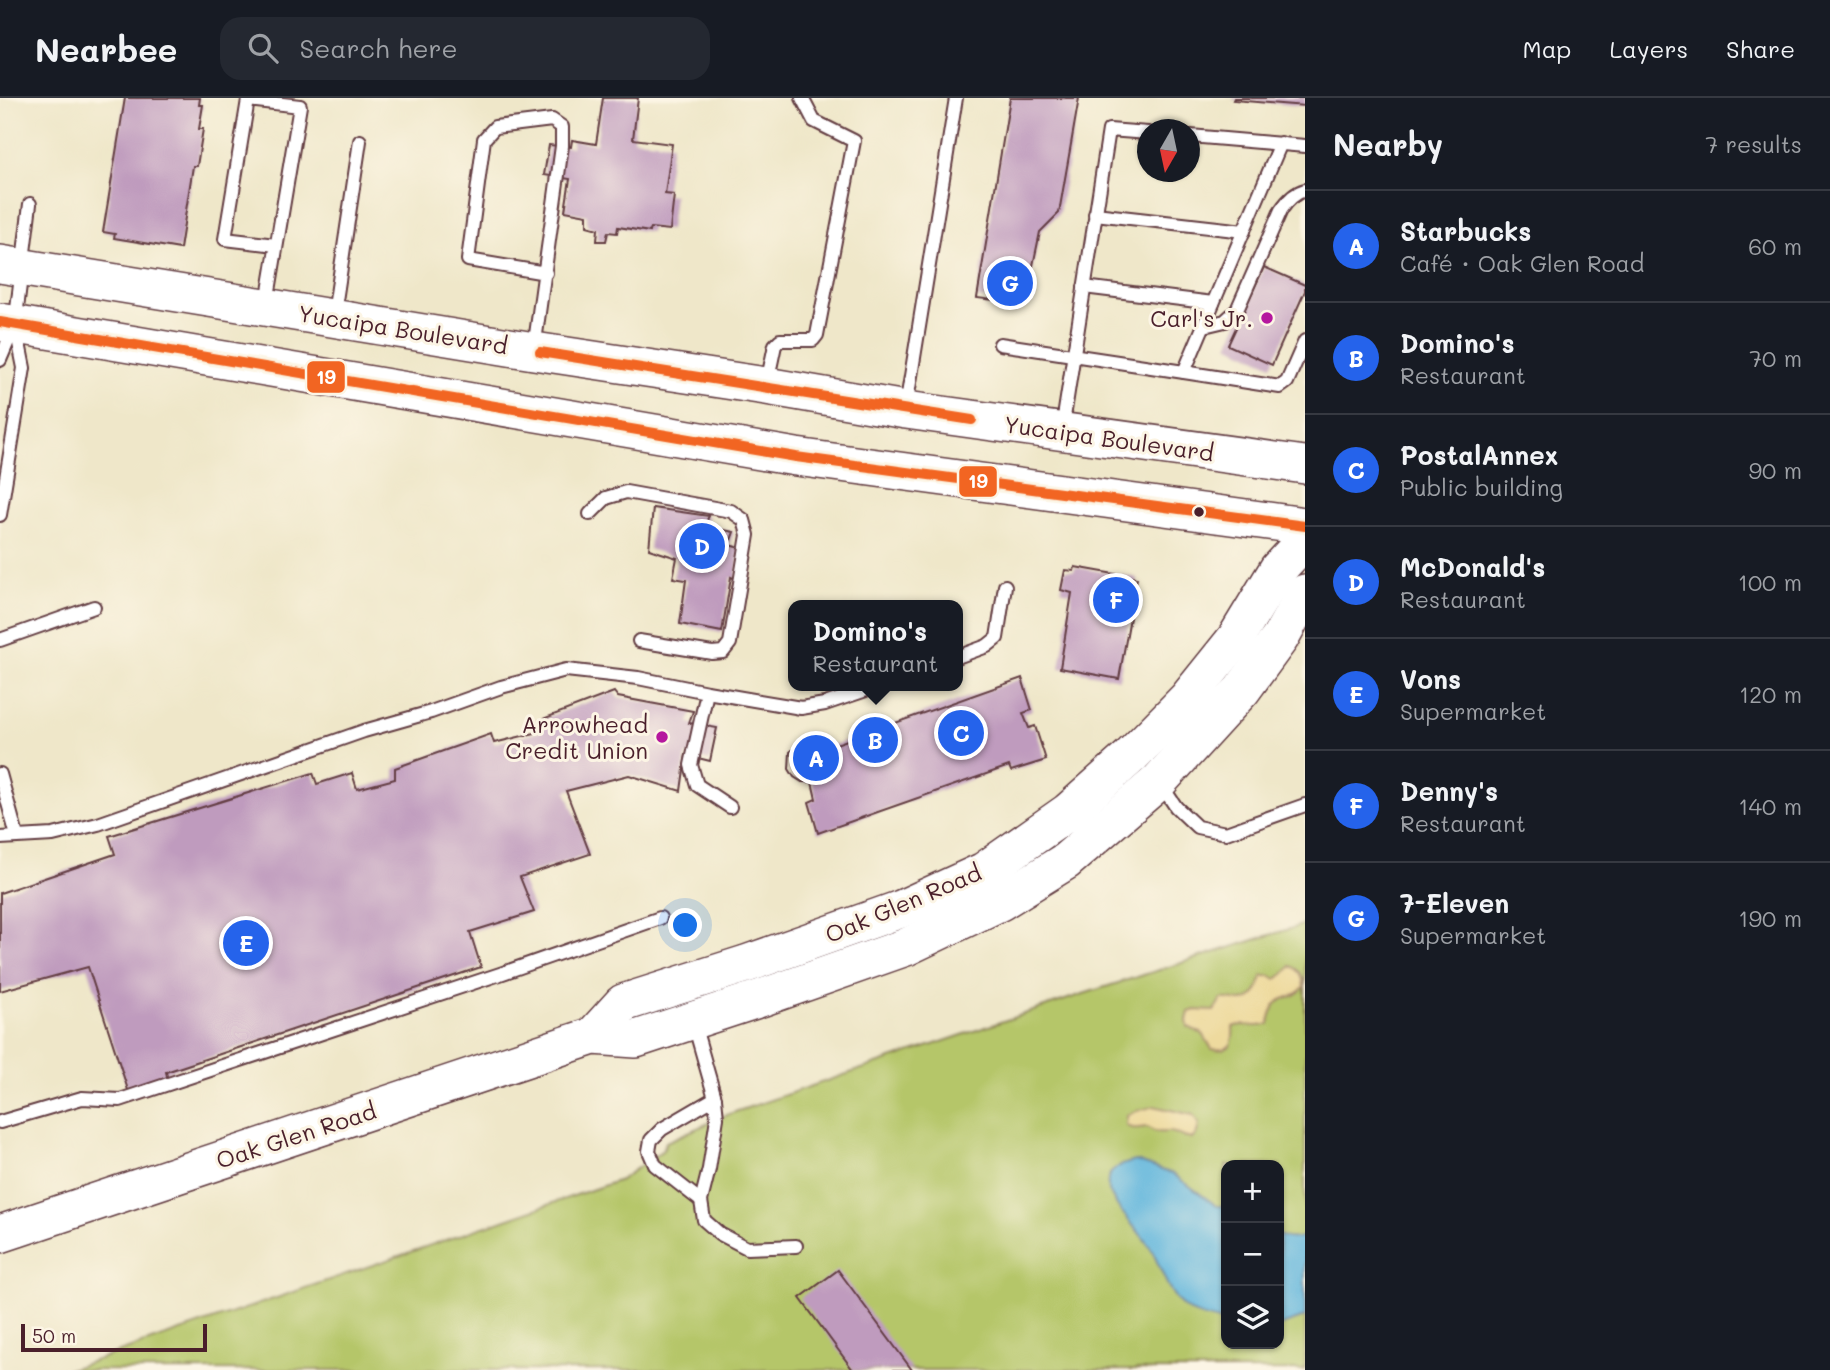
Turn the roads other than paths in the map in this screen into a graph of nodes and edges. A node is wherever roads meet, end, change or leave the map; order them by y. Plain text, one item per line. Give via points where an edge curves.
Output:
1 (802, 98) edge
2 (956, 98) edge
3 (1137, 132) edge
4 (1200, 137) edge
5 (360, 142) dead end
6 (1281, 143) junction
7 (1305, 146) edge
8 (1305, 190) edge
9 (30, 204) dead end
10 (1096, 214) junction
11 (1244, 231) junction
12 (276, 245) junction
13 (11, 266) edge
14 (546, 273) junction
15 (1084, 287) junction
16 (1213, 303) junction
17 (266, 307) junction
18 (334, 318) junction
19 (8, 324) edge
20 (1204, 326) junction
21 (1305, 341) edge
22 (1000, 344) dead end
23 (534, 351) junction
24 (1073, 356) junction
25 (0, 360) edge
26 (1184, 372) junction
27 (766, 386) junction
28 (906, 411) junction
29 (1062, 432) junction
30 (1305, 465) edge
31 (0, 514) edge
32 (590, 514) dead end
33 (1305, 526) edge
34 (1305, 540) edge
35 (1005, 586) dead end
36 (1305, 593) edge
37 (94, 607) dead end
38 (0, 640) edge
39 (639, 642) dead end
40 (963, 655) edge
41 (863, 691) edge
42 (707, 692) junction
43 (0, 774) edge
44 (1159, 781) junction
45 (1305, 805) edge
46 (730, 807) dead end
47 (17, 836) junction
48 (0, 838) edge
49 (660, 918) dead end
50 (692, 1021) junction
51 (593, 1036) junction
52 (715, 1098) junction
53 (0, 1122) edge
54 (701, 1201) junction
55 (0, 1234) edge
56 (796, 1246) dead end

1 - 27 lane via 814,121 854,142 817,335 813,340 780,340 775,345
2 - 28 lane
3 - 10 lane via 1109,130
4 - 6 lane
5 - 18 lane
6 - 7 lane
6 - 11 lane
8 - 20 lane via 1281,210 1237,310 1225,321
9 - 13 lane
10 - 11 lane
10 - 15 lane
11 - 16 lane
12 - 12 lane via 300,106 248,100 225,239
12 - 17 lane
13 - 17 main road, Yucaipa Boulevard
13 - 19 lane
14 - 14 lane via 562,127 552,120 495,127 484,139 468,260
14 - 23 lane
15 - 16 lane
15 - 24 lane
16 - 20 lane
17 - 18 main road, Yucaipa Boulevard
18 - 23 main road, Yucaipa Boulevard
19 - 25 lane
19 - 31 lane via 24,368
19 - 33 main road via 796,457
20 - 26 lane
21 - 26 lane via 1287,383 1280,387
22 - 24 lane
23 - 27 main road, Yucaipa Boulevard
24 - 26 lane
24 - 29 lane
27 - 28 main road, Yucaipa Boulevard
28 - 29 main road, Yucaipa Boulevard
29 - 30 main road, Yucaipa Boulevard
32 - 39 lane via 606,499 626,492 731,511 744,520 748,535 730,643 723,652
34 - 51 main road, Oak Glen Road via 1278,569 1236,638 1187,699 1068,812 984,871 901,909 623,1003
35 - 40 lane via 997,638
36 - 44 main road, Oak Glen Road via 1242,691
37 - 38 lane
41 - 42 lane via 800,708
42 - 46 lane via 691,765 697,785
42 - 47 lane via 566,670 341,739 98,824 53,835
43 - 47 lane
44 - 45 lane via 1197,827 1226,833
44 - 50 main road, Oak Glen Road via 1066,862 1000,902 906,947
47 - 48 lane
49 - 53 lane via 120,1100 82,1098
50 - 51 main road, Oak Glen Road via 636,1040
50 - 52 lane
51 - 55 main road, Oak Glen Road
52 - 54 lane via 717,1118
52 - 54 lane via 650,1140 655,1165
54 - 56 lane via 704,1220 747,1248

